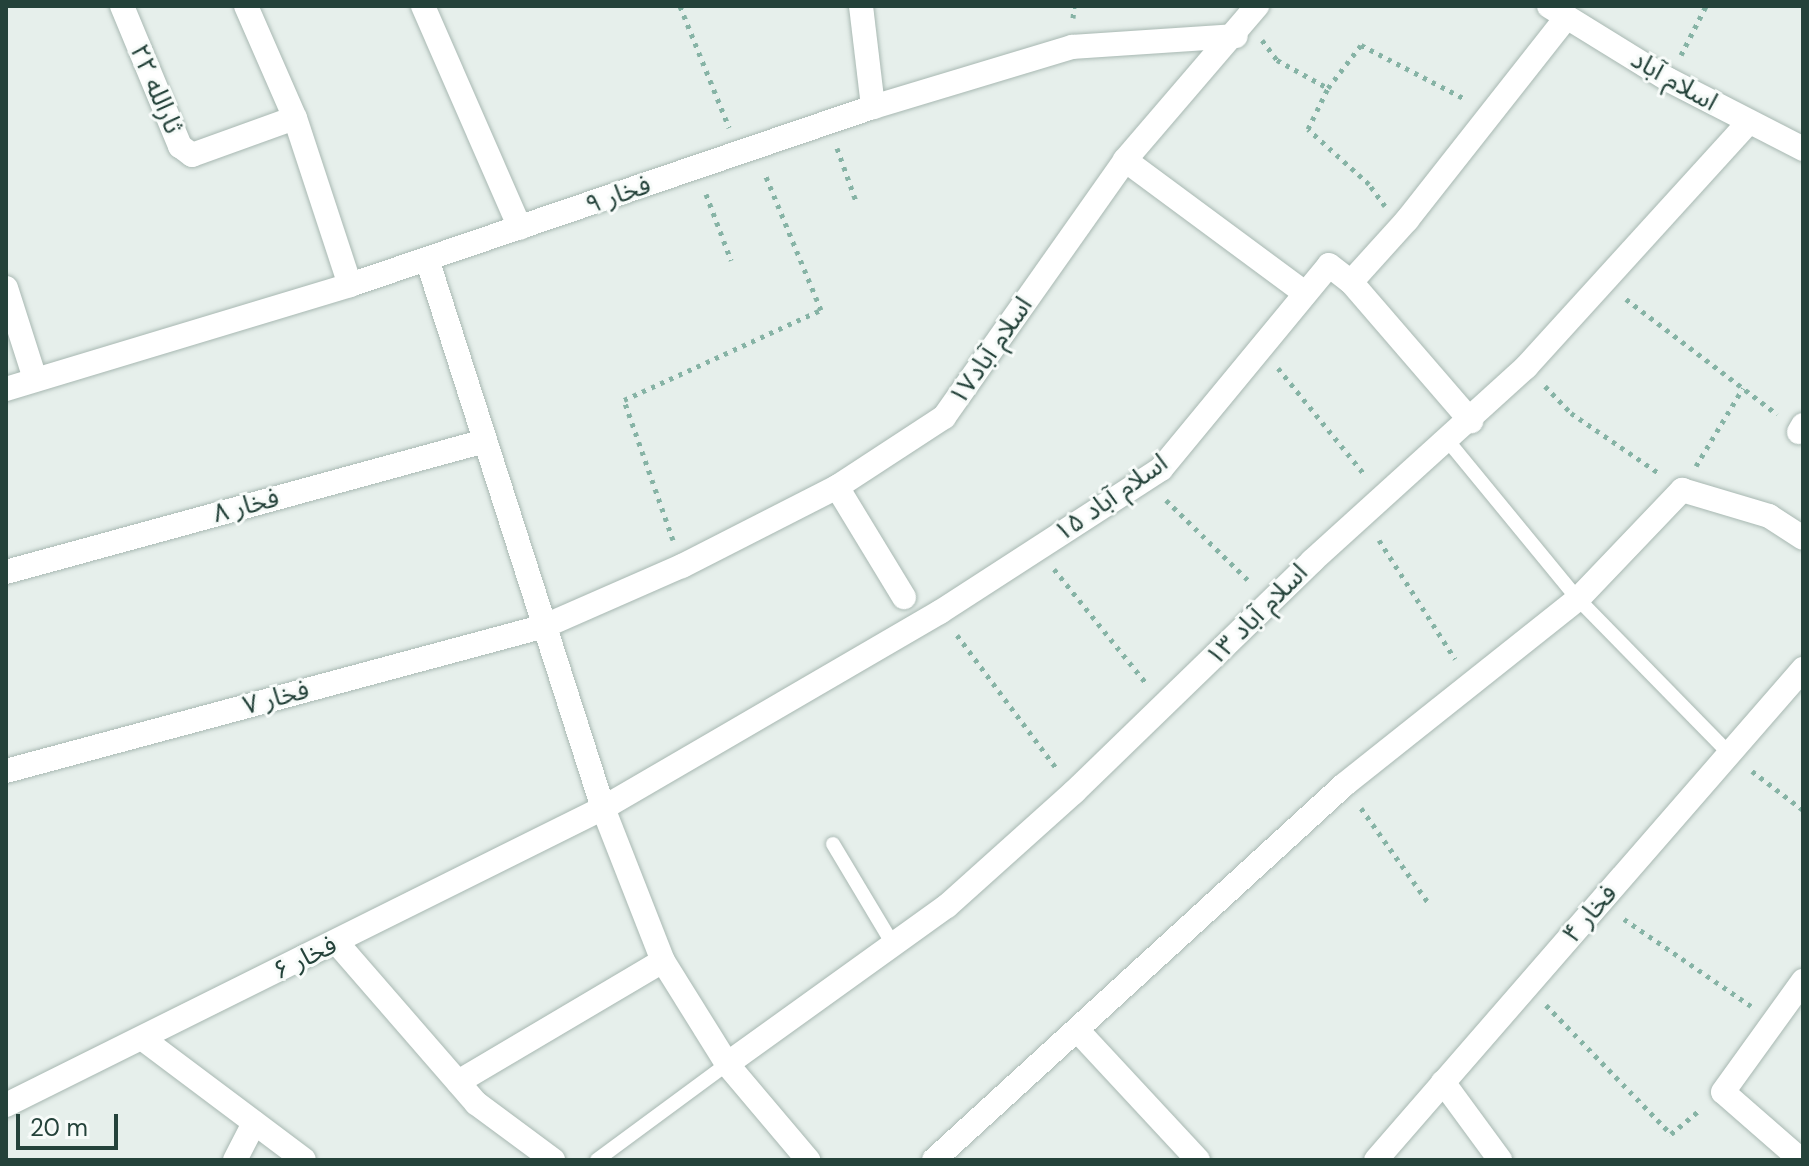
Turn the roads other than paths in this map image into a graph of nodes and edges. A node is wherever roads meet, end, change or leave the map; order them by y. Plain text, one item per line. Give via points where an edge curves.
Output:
1 (122, 6) edge
2 (246, 6) edge
3 (423, 6) edge
4 (861, 6) edge
5 (1558, 12) edge
6 (1247, 21) edge
7 (873, 107) junction
8 (295, 118) junction
9 (1748, 123) junction
10 (1803, 149) edge
11 (1125, 160) junction
12 (520, 228) junction
13 (427, 259) junction
14 (1351, 282) junction
15 (350, 285) junction
16 (6, 288) edge
17 (1305, 293) junction
18 (35, 379) junction
19 (6, 389) edge
20 (1471, 421) junction
21 (485, 441) junction
22 (1448, 441) junction
23 (837, 487) junction
24 (1803, 538) edge
25 (6, 572) edge
26 (904, 597) dead end
27 (1578, 599) junction
28 (545, 626) junction
29 (1803, 669) edge
30 (1729, 753) junction
31 (6, 771) edge
32 (603, 808) junction
33 (833, 844) dead end
34 (337, 943) junction
35 (894, 946) junction
36 (663, 961) junction
37 (1803, 981) edge
38 (1079, 1032) junction
39 (143, 1039) junction
40 (727, 1064) junction
41 (458, 1082) junction
42 (1443, 1082) junction
43 (6, 1105) edge
44 (254, 1123) junction
45 (235, 1160) edge
46 (304, 1160) edge
47 (553, 1160) edge
48 (597, 1160) edge
49 (808, 1160) edge
50 (934, 1160) edge
51 (1198, 1160) edge
52 (1376, 1160) edge
53 (1500, 1160) edge
54 (1801, 1160) edge

1 - 8 street, ثارالله ۲۲ via 180,146 192,155
2 - 8 street
3 - 12 street
4 - 7 street
5 - 9 street, اسلام آباد
5 - 14 street via 1493,114
6 - 7 street, فخار ۹ via 1072,47
6 - 11 street, اسلام آباد۱۷
7 - 12 street, فخار ۹
8 - 15 street
9 - 10 street, اسلام آباد
9 - 20 street, اسلام آباد ۱۳ via 1607,284
11 - 17 street
11 - 23 street, اسلام آباد۱۷ via 944,417
12 - 13 street, فخار ۹
13 - 15 street, فخار ۹
13 - 21 street
14 - 17 street, اسلام آباد ۱۵ via 1329,265
14 - 20 street
15 - 18 street, فخار ۹
16 - 18 street
17 - 32 street, اسلام آباد ۱۵ via 1264,350 1161,469 940,612
18 - 19 street, فخار ۹
20 - 22 street, اسلام آباد ۱۳
21 - 25 street, فخار ۸
21 - 28 street
22 - 27 lane
22 - 35 street, اسلام آباد ۱۳ via 1363,515 1074,792 947,906
23 - 26 street
23 - 28 street, اسلام آباد۱۷ via 682,566
24 - 27 street via 1769,516 1682,490
27 - 30 lane
27 - 38 street via 1344,785
28 - 31 street, فخار ۷
28 - 32 street
29 - 30 street, فخار ۴
30 - 42 street, فخار ۴
32 - 34 street, فخار ۶
32 - 36 street
33 - 35 lane
34 - 39 street, فخار ۶
34 - 41 street
35 - 40 street, اسلام آباد ۱۳
36 - 40 street
36 - 41 street
37 - 54 street via 1723,1092
38 - 50 street
38 - 51 street
39 - 43 street, فخار ۶
39 - 44 street
40 - 48 lane
40 - 49 street
41 - 47 street via 476,1103
42 - 52 street, فخار ۴
42 - 53 street
44 - 45 street
44 - 46 street

